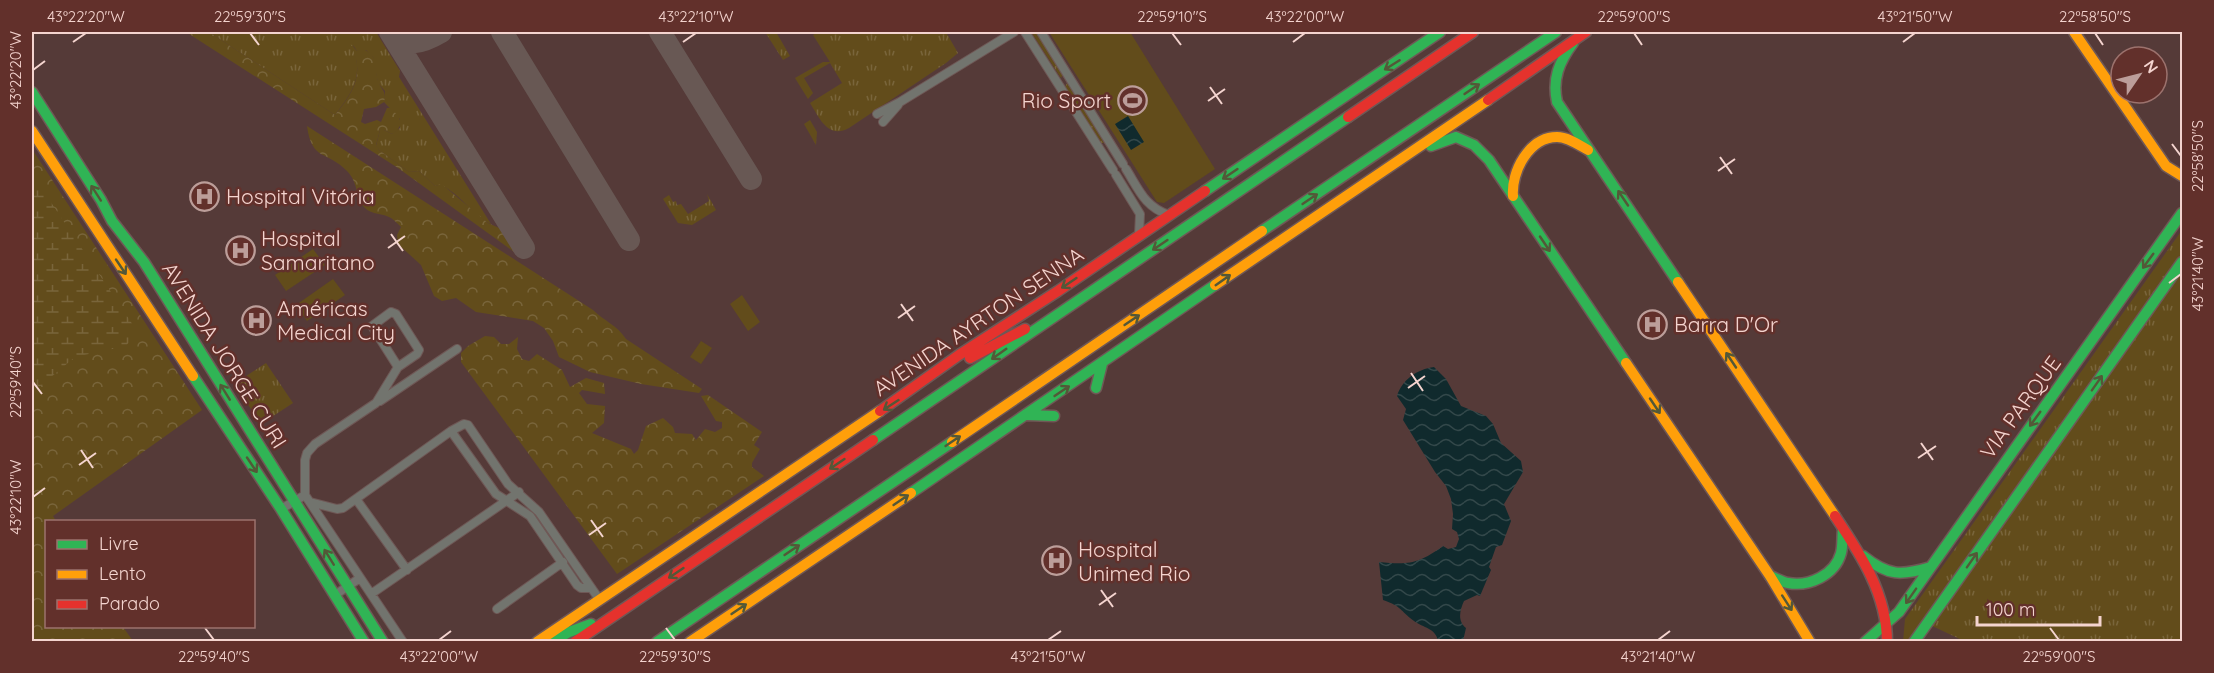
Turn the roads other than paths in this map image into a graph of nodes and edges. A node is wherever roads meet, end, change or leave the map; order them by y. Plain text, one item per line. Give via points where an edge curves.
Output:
1 (1014, 32) edge
2 (1025, 32) edge
3 (1041, 32) edge
4 (1440, 32) edge
5 (1473, 32) edge
6 (1556, 32) edge
7 (2074, 32) edge
8 (1582, 34) edge
9 (32, 92) edge
10 (900, 102) junction
11 (877, 114) dead end
12 (883, 122) dead end
13 (32, 130) edge
14 (1295, 130) junction
15 (1591, 152) junction
16 (1410, 154) junction
17 (2182, 176) edge
18 (1359, 189) junction
19 (1513, 196) junction
20 (1146, 201) junction
21 (1137, 208) junction
22 (1208, 212) junction
23 (2182, 213) edge
24 (1169, 215) junction
25 (112, 221) junction
26 (98, 233) junction
27 (1138, 236) junction
28 (1245, 243) junction
29 (2182, 262) edge
30 (1038, 327) junction
31 (457, 349) dead end
32 (1083, 353) junction
33 (1102, 364) junction
34 (398, 367) junction
35 (922, 384) junction
36 (1096, 388) dead end
37 (376, 403) junction
38 (1027, 415) junction
39 (1054, 416) dead end
40 (1012, 424) junction
41 (451, 431) junction
42 (519, 492) junction
43 (307, 498) junction
44 (356, 499) junction
45 (295, 501) junction
46 (506, 502) junction
47 (281, 509) junction
48 (1843, 528) junction
49 (1856, 549) junction
50 (569, 558) junction
51 (561, 564) junction
52 (1931, 567) junction
53 (407, 570) junction
54 (1770, 576) junction
55 (360, 578) junction
56 (348, 587) junction
57 (591, 588) junction
58 (371, 594) junction
59 (335, 595) junction
60 (599, 599) junction
61 (498, 609) dead end
62 (610, 618) junction
63 (691, 618) junction
64 (1888, 623) junction
65 (1917, 641) edge
66 (364, 642) edge
67 (383, 642) edge
68 (403, 642) edge
69 (537, 642) edge
70 (552, 642) edge
71 (575, 642) edge
72 (657, 642) edge
73 (666, 642) edge
74 (690, 642) edge
75 (1810, 642) edge
76 (1865, 642) edge
77 (1887, 642) edge

1 - 10 street
2 - 21 street
3 - 20 street
4 -> 14 main road, AVENIDA AYRTON SENNA
5 - 22 main road, AVENIDA AYRTON SENNA
28 -> 6 main road
7 - 17 main road via 2166,166
8 - 15 main road via 1564,56 1554,78 1555,95
8 - 16 main road
25 -> 9 main road, AVENIDA JORGE CURI
10 - 11 street
10 - 12 street
13 - 26 main road, AVENIDA JORGE CURI
14 - 22 main road
14 -> 24 main road, AVENIDA AYRTON SENNA
15 - 19 main road via 1560,137 1541,142 1517,168
48 -> 15 main road
16 - 18 main road
16 - 19 main road via 1456,137 1467,140 1479,149
18 - 28 main road
33 -> 18 main road
19 -> 54 main road
20 - 21 street
20 - 24 street
21 - 27 street via 1141,221
22 -> 30 main road, AVENIDA AYRTON SENNA
23 -> 52 main road, VIA PARQUE
24 - 27 main road, AVENIDA AYRTON SENNA
25 - 26 main road
45 -> 25 main road, AVENIDA JORGE CURI via 144,262
26 -> 47 main road, AVENIDA JORGE CURI
27 -> 35 main road, AVENIDA AYRTON SENNA via 959,355
32 -> 28 main road
65 -> 29 main road
30 - 35 main road via 1013,334
30 -> 62 main road, AVENIDA AYRTON SENNA
31 - 37 street
32 - 40 main road
63 -> 32 main road
33 - 36 main road
38 -> 33 main road
34 - 34 street via 372,326 391,312 419,350
34 - 37 street
35 -> 60 main road, AVENIDA AYRTON SENNA
37 - 43 street via 307,453
38 - 39 main road
38 - 40 main road
74 -> 40 main road
41 - 42 street via 468,425 501,476
41 - 44 street
41 - 46 street via 496,494
42 - 46 street
42 - 50 street via 539,512
43 - 44 street via 337,509
43 - 45 street
43 - 55 street
44 - 53 street
45 - 47 street
56 -> 45 main road, AVENIDA JORGE CURI
46 - 51 street via 530,516
46 - 53 street
47 - 59 main road, AVENIDA JORGE CURI
48 - 49 main road
48 - 54 main road via 1841,552 1825,575 1799,584
49 - 52 main road via 1886,572 1908,573
49 - 64 main road via 1884,604
50 - 51 street
50 - 57 street
51 - 57 street via 577,585
51 - 61 street
52 -> 64 main road, VIA PARQUE
53 - 58 street
54 -> 75 main road
55 - 56 street
55 - 58 street
56 - 59 street
56 - 67 main road, AVENIDA JORGE CURI
57 - 60 street
58 - 68 street
59 - 66 main road, AVENIDA JORGE CURI
60 - 69 main road, AVENIDA AYRTON SENNA
62 - 70 main road
62 - 71 main road, AVENIDA AYRTON SENNA
63 - 72 main road
63 - 73 main road
64 - 76 main road, VIA PARQUE
64 - 77 main road

